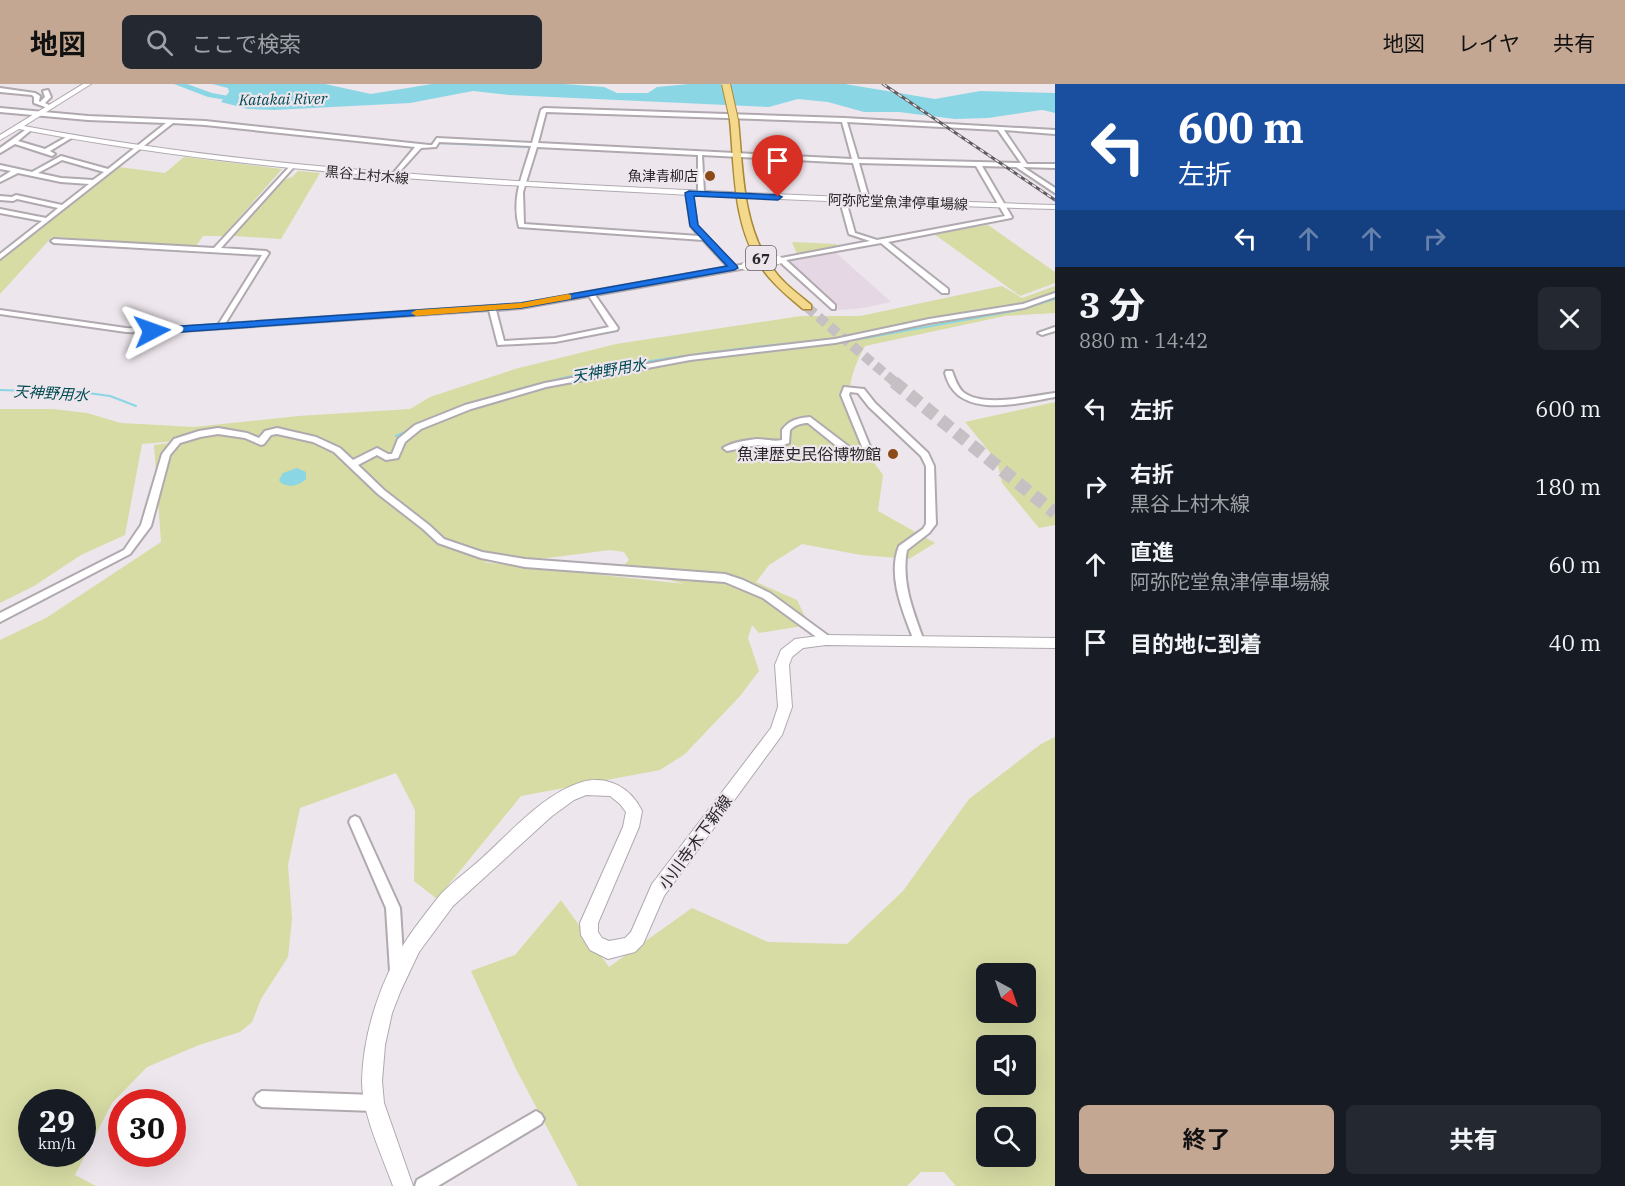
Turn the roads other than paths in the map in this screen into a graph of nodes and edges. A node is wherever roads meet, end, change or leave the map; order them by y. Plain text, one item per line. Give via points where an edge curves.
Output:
1 (88, 84) edge
2 (726, 84) edge
3 (0, 90) edge
4 (45, 91) dead end
5 (546, 99) dead end
6 (41, 104) junction
7 (55, 104) junction
8 (0, 110) edge
9 (544, 110) junction
10 (39, 114) junction
11 (844, 120) junction
12 (172, 121) junction
13 (17, 128) junction
14 (1000, 128) junction
15 (28, 130) junction
16 (1055, 132) edge
17 (1, 136) edge
18 (70, 137) junction
19 (16, 140) junction
20 (534, 145) junction
21 (419, 146) junction
22 (139, 148) junction
23 (0, 151) edge
24 (46, 151) junction
25 (738, 155) junction
26 (700, 156) dead end
27 (61, 158) junction
28 (856, 161) junction
29 (978, 164) junction
30 (1017, 165) junction
31 (1025, 165) junction
32 (1055, 166) edge
33 (0, 167) edge
34 (291, 167) junction
35 (16, 171) junction
36 (109, 171) junction
37 (33, 174) junction
38 (393, 177) junction
39 (0, 180) edge
40 (94, 182) junction
41 (522, 184) junction
42 (1055, 191) edge
43 (689, 193) junction
44 (701, 194) junction
45 (740, 195) junction
46 (0, 198) edge
47 (843, 201) junction
48 (867, 202) junction
49 (1003, 206) junction
50 (63, 207) junction
51 (1054, 208) edge
52 (0, 211) edge
53 (46, 220) junction
54 (705, 238) junction
55 (54, 241) dead end
56 (880, 241) junction
57 (216, 250) junction
58 (0, 257) edge
59 (780, 259) junction
60 (734, 268) junction
61 (945, 291) dead end
62 (590, 293) junction
63 (1055, 295) edge
64 (492, 307) junction
65 (807, 307) tunnel mouth
66 (832, 307) dead end
67 (0, 312) edge
68 (220, 327) junction
69 (1055, 329) edge
70 (1042, 333) dead end
71 (949, 374) dead end
72 (1055, 395) edge
73 (727, 448) dead end
74 (353, 464) junction
75 (0, 618) edge
76 (826, 640) junction
77 (919, 641) junction
78 (1055, 643) edge
79 (355, 822) dead end
80 (398, 977) junction
81 (262, 1099) dead end
82 (374, 1103) junction
83 (536, 1119) dead end
84 (403, 1186) edge
85 (423, 1186) edge

1 - 7 main road
2 - 25 main road, 67, bridge
3 - 6 street via 33,94
4 - 6 street via 48,97
5 - 9 street
6 - 7 street
7 - 10 main road
8 - 10 street
9 - 11 street
9 - 20 street
10 - 12 street
10 - 13 main road
11 - 14 street
11 - 28 street
12 - 21 street
12 - 22 street
13 - 15 main road, 黒谷上村木線
13 - 17 main road
14 - 16 street
14 - 31 street
15 - 18 main road, 黒谷上村木線
15 - 19 street
17 - 19 street
18 - 22 main road, 黒谷上村木線
18 - 24 street
19 - 23 street
19 - 24 street
20 - 21 street via 437,140 434,146
20 - 25 street
20 - 41 street
21 - 38 street
22 - 34 main road, 黒谷上村木線
22 - 36 street
24 - 27 street
25 - 28 street
25 - 45 main road, 67
26 - 44 street
27 - 36 street
27 - 37 street
28 - 29 street
28 - 48 street
29 - 30 street
29 - 49 street
30 - 31 street
30 - 42 street
31 - 32 street
33 - 35 street
34 - 38 main road, 黒谷上村木線
34 - 57 street
35 - 37 street
35 - 39 street
36 - 40 street
37 - 40 street
38 - 41 main road, 黒谷上村木線
40 - 50 street
41 - 43 main road, 黒谷上村木線
41 - 54 street via 519,199 522,226 526,228
43 - 44 main road, 黒谷上村木線
43 - 54 street via 694,226
44 - 45 main road, 黒谷上村木線
45 - 47 main road, 阿弥陀堂魚津停車場線
45 - 65 main road, 67 via 753,245 769,270
46 - 50 street via 16,197
47 - 48 main road, 阿弥陀堂魚津停車場線
47 - 56 street via 852,234
48 - 49 main road, 阿弥陀堂魚津停車場線
49 - 51 main road, 阿弥陀堂魚津停車場線
49 - 56 street via 1010,217
50 - 53 street
52 - 53 street
53 - 58 street
54 - 60 street
55 - 57 street
56 - 59 street
56 - 61 street
57 - 68 street via 266,253
59 - 60 street, bridge
59 - 66 street
60 - 62 street
62 - 64 street via 521,306
62 - 64 street via 614,328 555,340 501,343
63 - 74 street via 1024,306 835,341 690,358 545,385 445,415 406,435 395,456 390,458 377,451
64 - 68 street
67 - 68 street via 126,330
69 - 70 street
71 - 72 street via 955,388 969,399 996,401
73 - 77 street via 757,442 778,444 786,441 790,425 810,420 852,454 864,457 867,449 845,395 847,389 855,389 925,455 932,477 931,524 902,548 898,562 905,604
74 - 75 street via 337,450 290,432 268,434 261,442 218,431 177,441 166,454 146,526 127,552
74 - 76 street via 441,541 460,549 525,563 725,578 770,596
76 - 77 main road, 小川寺木下新線
76 - 80 main road, 小川寺木下新線 via 800,643 786,654 782,665 785,707 777,731 658,890 637,938 629,946 608,950 596,944 589,923 631,827 634,811 613,789 585,788 546,811 447,900 412,946
77 - 78 main road, 小川寺木下新線
79 - 80 street via 393,909
80 - 82 main road, 小川寺木下新線 via 375,1045
81 - 82 street
82 - 84 main road, 小川寺木下新線
83 - 85 street

